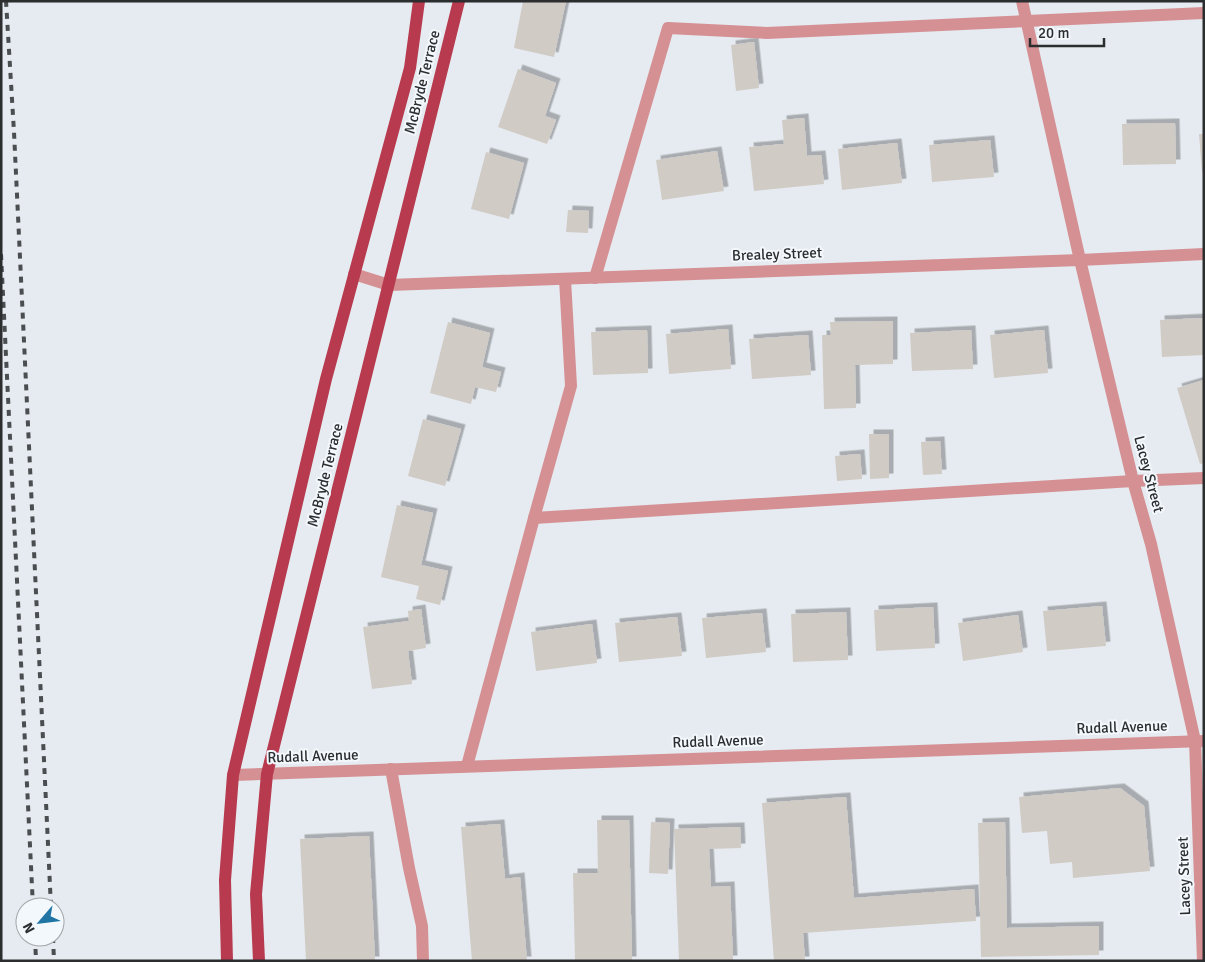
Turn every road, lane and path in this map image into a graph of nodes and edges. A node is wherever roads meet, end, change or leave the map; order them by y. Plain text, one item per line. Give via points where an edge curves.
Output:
1 (419, 1) edge
2 (459, 1) edge
3 (1022, 1) edge
4 (1204, 13) edge
5 (1026, 21) junction
6 (1204, 254) edge
7 (1080, 260) junction
8 (354, 274) junction
9 (595, 278) junction
10 (565, 279) junction
11 (389, 285) junction
12 (1204, 478) edge
13 (1133, 481) junction
14 (534, 518) junction
15 (1200, 741) edge
16 (467, 766) junction
17 (391, 769) junction
18 (267, 774) junction
19 (233, 775) junction
20 (228, 961) edge
21 (259, 961) edge
22 (423, 961) edge
23 (1203, 961) edge

1 - 8 main road, McBryde Terrace via 410,68
2 - 11 main road, McBryde Terrace
3 - 5 street, Lacey Street
4 - 5 street
5 - 7 street, Lacey Street
5 - 9 street via 767,33 668,28
6 - 7 street, Brealey Street
7 - 9 street, Brealey Street
7 - 13 street, Lacey Street
8 - 11 street, Brealey Street
8 - 19 main road, McBryde Terrace via 326,379
9 - 10 street, Brealey Street
10 - 11 street, Brealey Street
10 - 14 street via 571,386
11 - 18 main road, McBryde Terrace
12 - 13 street
13 - 14 street
13 - 15 street, Lacey Street
14 - 16 street
15 - 16 street, Rudall Avenue
15 - 23 street, Lacey Street
16 - 17 street, Rudall Avenue
17 - 18 street, Rudall Avenue
17 - 22 street via 422,926
18 - 19 street, Rudall Avenue
18 - 21 main road, McBryde Terrace via 256,894
19 - 20 main road, McBryde Terrace via 224,880

